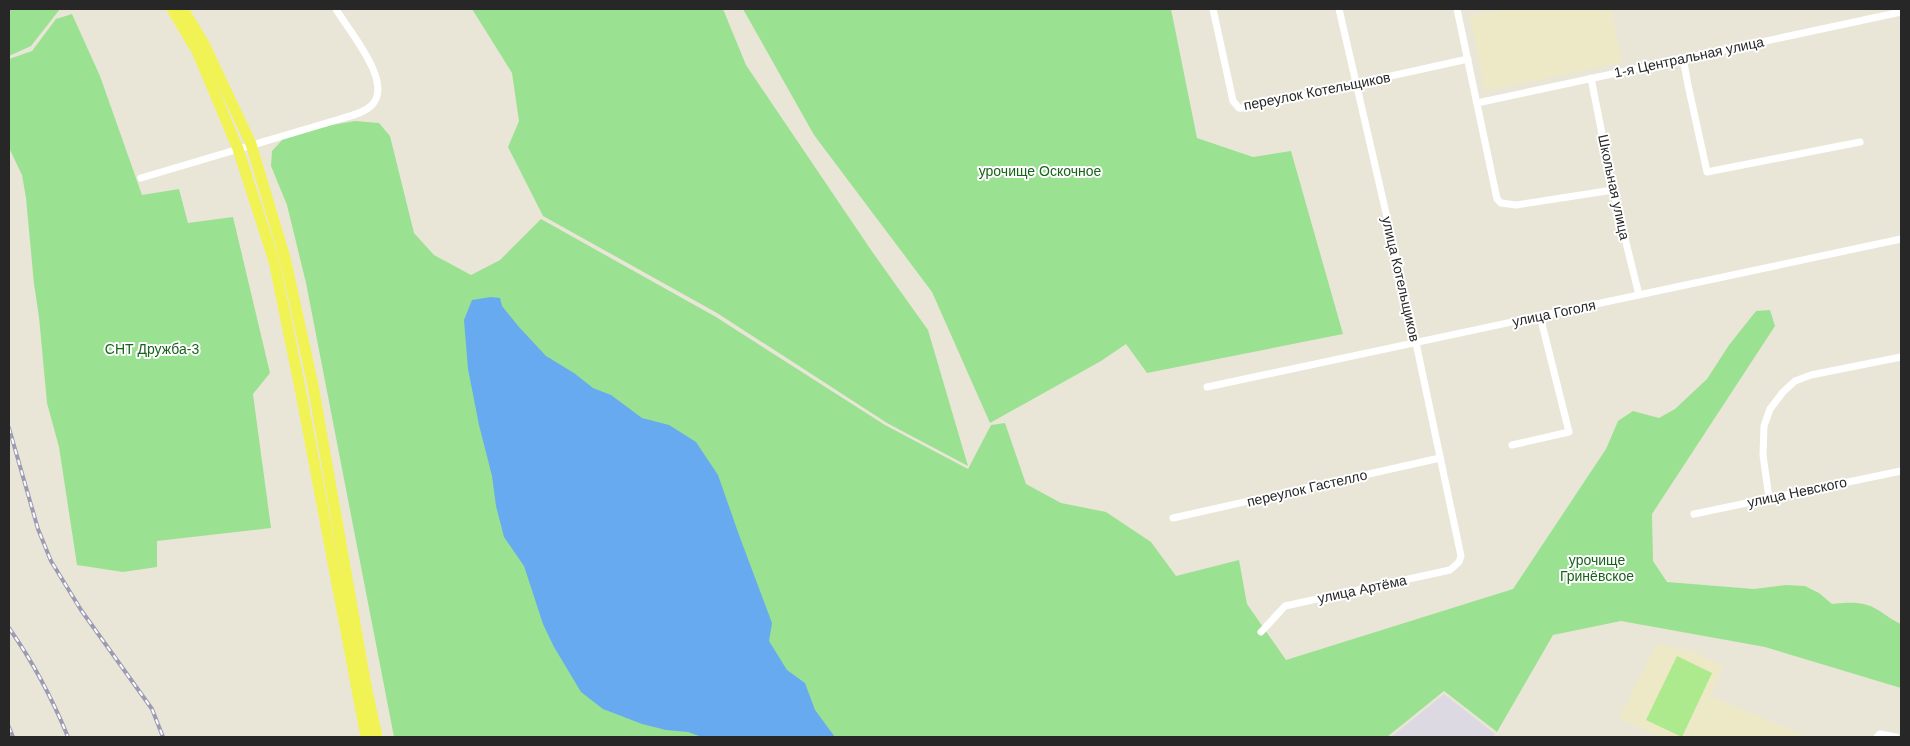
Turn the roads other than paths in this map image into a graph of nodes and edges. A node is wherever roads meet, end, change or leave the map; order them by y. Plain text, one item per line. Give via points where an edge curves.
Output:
1 (172, 9) edge
2 (182, 9) edge
3 (336, 9) edge
4 (1213, 9) edge
5 (1339, 9) edge
6 (1457, 9) edge
7 (1901, 12) edge
8 (1683, 58) junction
9 (1468, 59) junction
10 (1591, 78) junction
11 (1355, 85) junction
12 (1477, 102) junction
13 (1860, 142) dead end
14 (251, 144) junction
15 (238, 149) junction
16 (141, 178) dead end
17 (1613, 190) junction
18 (1901, 239) edge
19 (1639, 295) junction
20 (1540, 316) junction
21 (1416, 343) junction
22 (1901, 357) edge
23 (1207, 387) dead end
24 (1512, 445) dead end
25 (1440, 458) junction
26 (1901, 471) edge
27 (1769, 498) junction
28 (1694, 514) dead end
29 (1173, 518) dead end
30 (1460, 550) joint
31 (1261, 632) dead end
32 (366, 737) edge
33 (377, 737) edge
34 (1877, 737) edge
35 (1896, 737) edge

1 - 15 main road via 197,51
2 - 14 main road via 204,44
3 - 14 street via 373,68 378,91 372,106
4 - 11 street, переулок Котельщиков via 1233,101 1239,108
5 - 11 street, улица Котельщиков
6 - 9 street
7 - 8 street, 1-я Центральная улица
8 - 10 street, 1-я Центральная улица
8 - 13 street via 1708,172
9 - 11 street, переулок Котельщиков
9 - 12 street
10 - 12 street, 1-я Центральная улица
10 - 17 street, Школьная улица
11 - 21 street, улица Котельщиков
12 - 17 street via 1495,193 1501,203 1516,205
14 - 15 street
14 - 33 main road via 286,258
15 - 16 street
15 - 32 main road via 274,261
17 - 19 street, Школьная улица
18 - 19 street, улица Гоголя
19 - 20 street, улица Гоголя
20 - 21 street, улица Гоголя
20 - 24 street via 1569,432
21 - 23 street, улица Гоголя
21 - 25 street, улица Котельщиков
22 - 27 street via 1811,375 1795,381 1783,392 1770,409 1764,426 1763,455
25 - 29 street, переулок Гастелло
25 - 30 street, улица Котельщиков
26 - 27 street, улица Невского
27 - 28 street, улица Невского
30 - 31 street, улица Артёма via 1459,562 1450,570 1285,606
34 - 35 street via 1880,734

